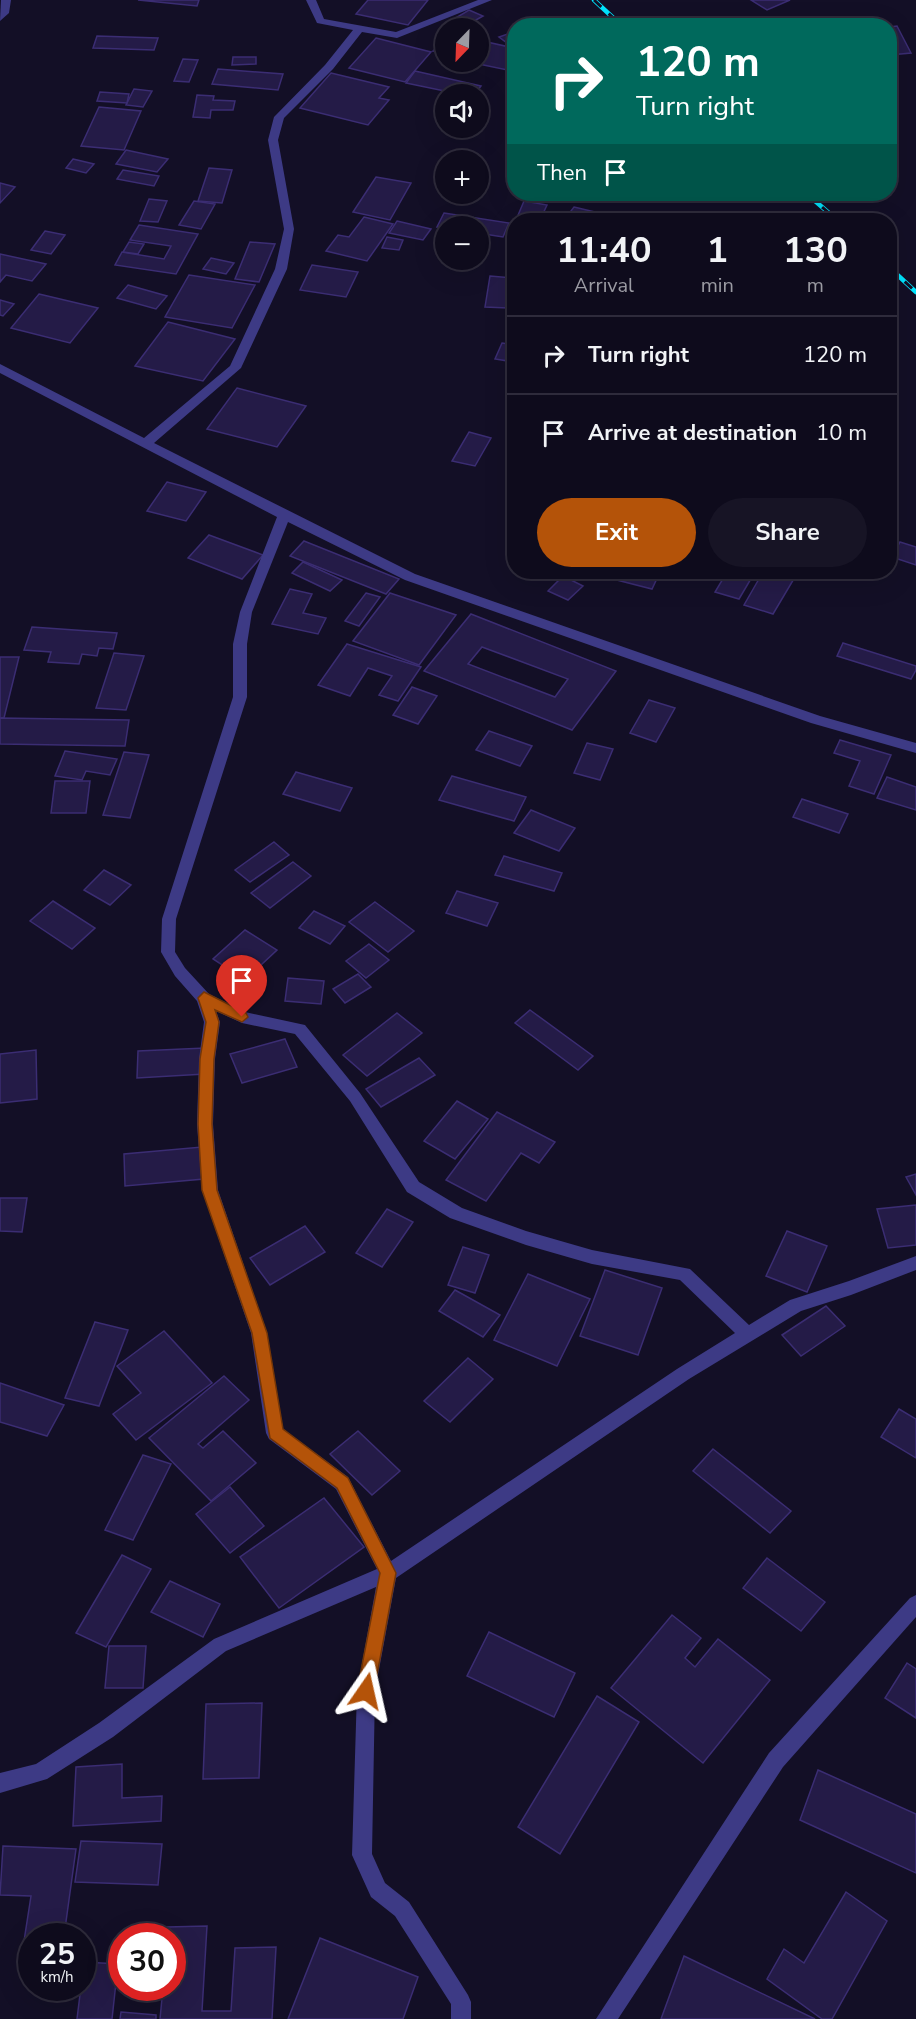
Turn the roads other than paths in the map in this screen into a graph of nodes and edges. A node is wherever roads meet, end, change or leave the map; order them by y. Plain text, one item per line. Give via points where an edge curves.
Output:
1 (6, 0) edge
2 (311, 0) edge
3 (487, 0) edge
4 (0, 18) edge
5 (359, 29) junction
6 (0, 368) edge
7 (147, 442) junction
8 (284, 515) junction
9 (916, 748) edge
10 (204, 998) junction
11 (916, 1263) edge
12 (747, 1334) junction
13 (388, 1573) junction
14 (916, 1604) edge
15 (0, 1783) edge
16 (461, 2019) edge
17 (606, 2019) edge

1 - 4 street
2 - 5 street via 320,21
3 - 5 street via 397,35
5 - 7 street via 329,67 279,117 273,140 289,228 281,269 235,368
6 - 7 street
7 - 8 street
8 - 9 street via 410,577 816,720
8 - 10 street via 246,612 240,644 240,697 169,919 168,952
10 - 12 street via 242,1017 300,1029 355,1097 413,1187 456,1213 526,1238 592,1257 684,1274
10 - 13 street via 213,1022 207,1059 205,1124 210,1190 260,1333 276,1433 342,1483
11 - 12 street via 796,1305
12 - 13 street
13 - 15 street via 220,1645 106,1730 40,1772
13 - 16 street via 366,1691 362,1855 378,1890 402,1909 461,2002
14 - 17 street via 776,1760

